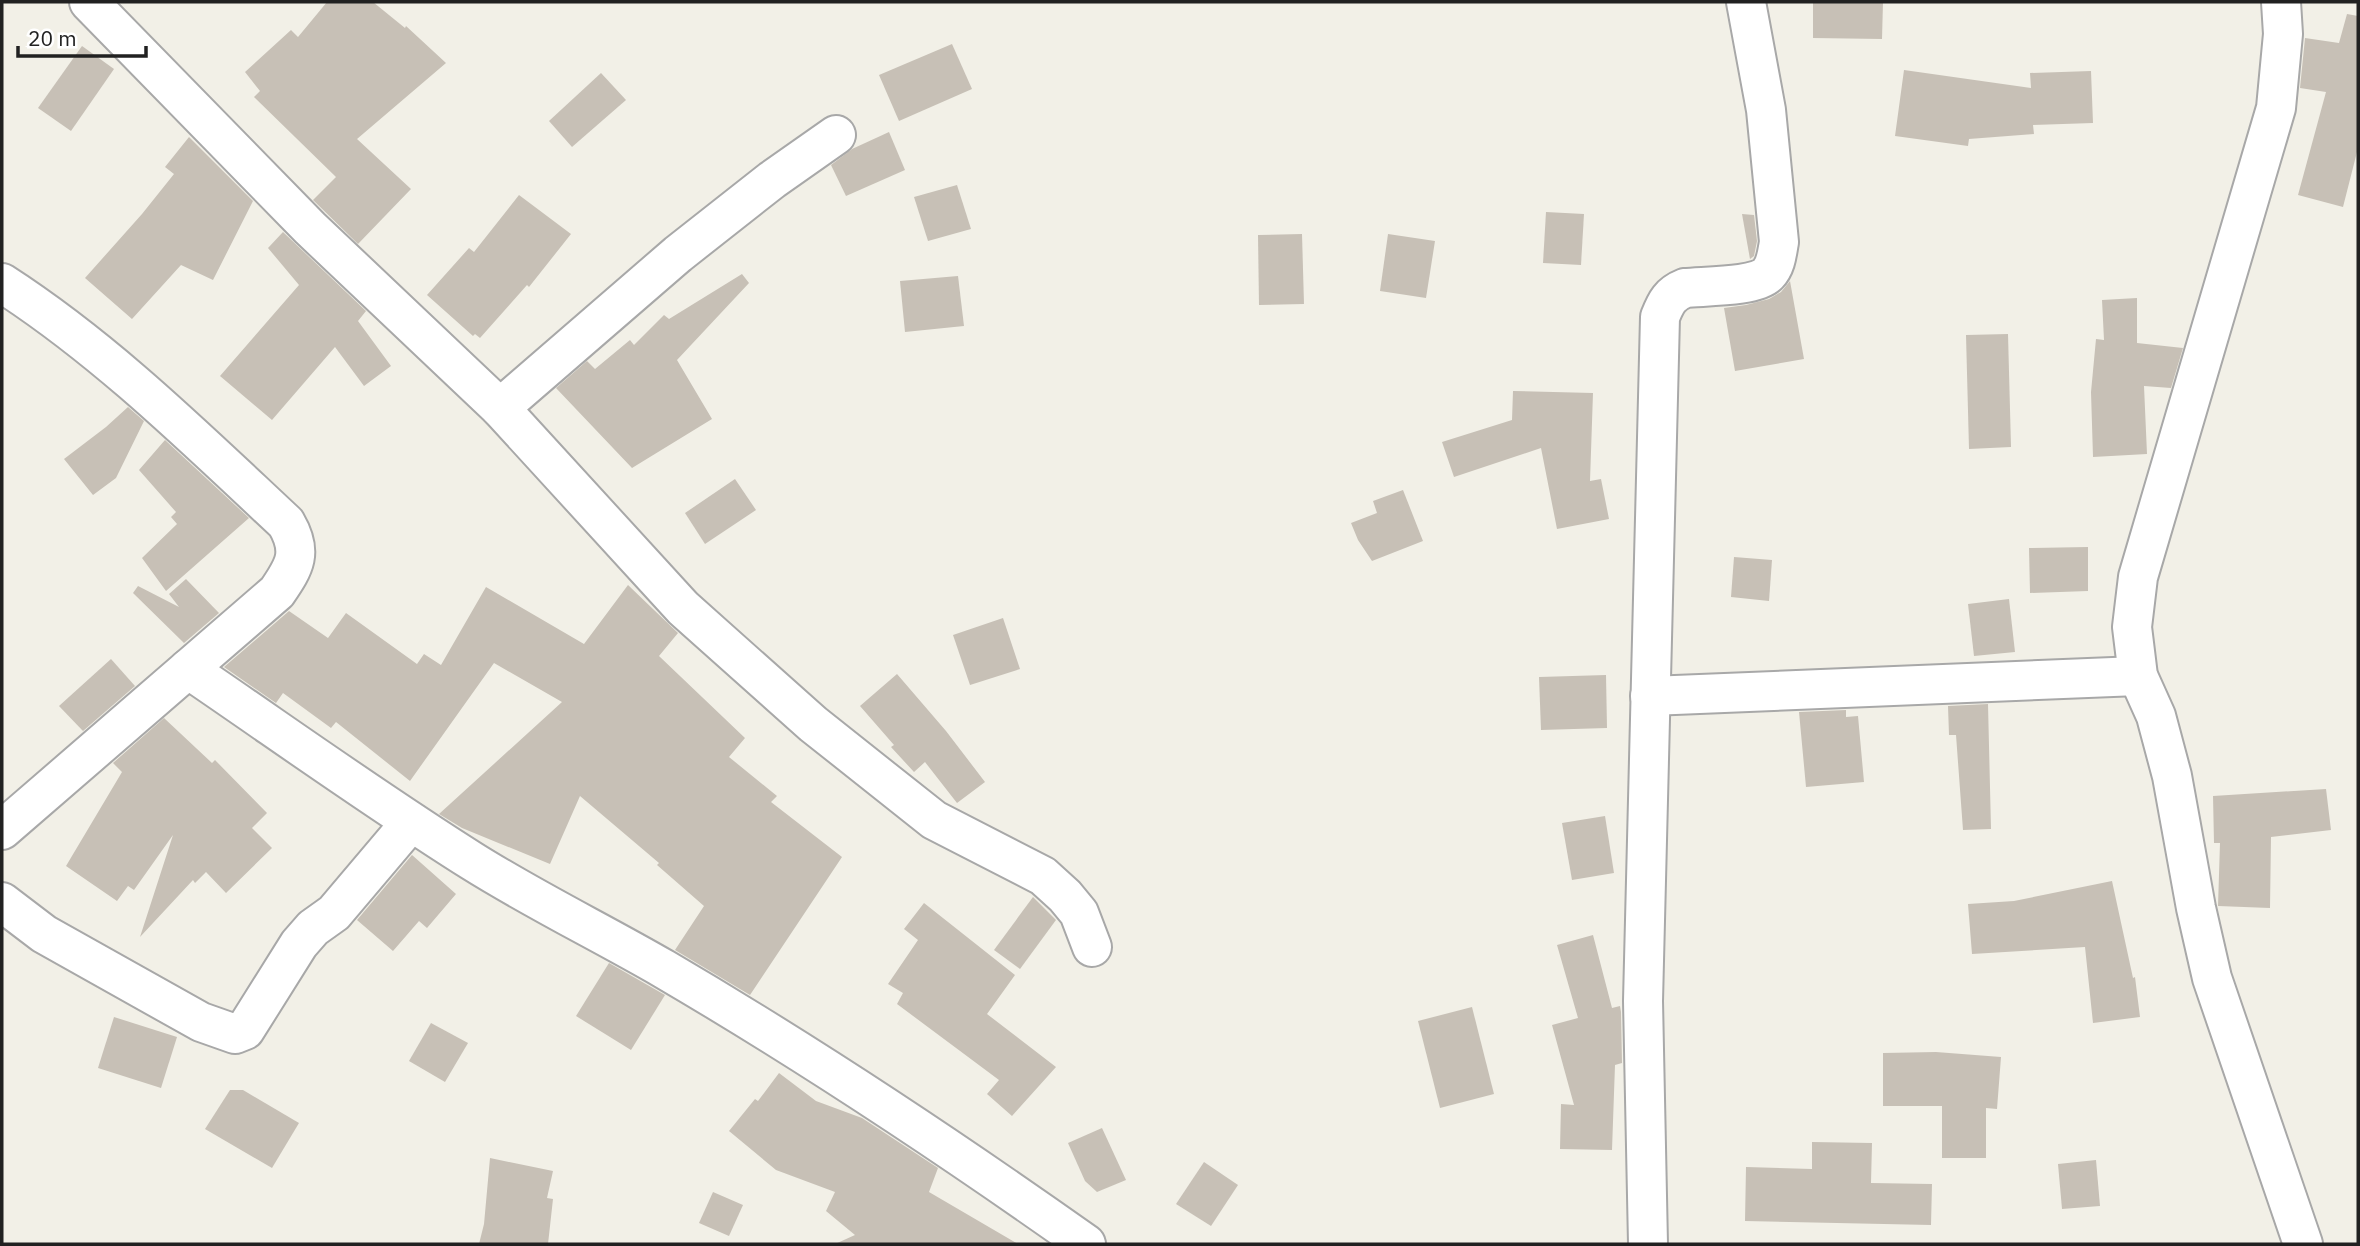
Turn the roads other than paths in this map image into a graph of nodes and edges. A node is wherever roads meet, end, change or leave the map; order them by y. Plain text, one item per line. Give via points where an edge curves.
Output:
1 (89, 2) edge
2 (1746, 2) edge
3 (2281, 2) edge
4 (836, 135) dead end
5 (2, 283) edge
6 (500, 408) junction
7 (188, 669) junction
8 (2138, 676) junction
9 (1650, 696) junction
10 (411, 822) junction
11 (2, 830) edge
12 (2, 902) edge
13 (1092, 947) dead end
14 (1086, 1244) edge
15 (1648, 1244) edge
16 (2303, 1244) edge

1 - 6 street via 310,228
2 - 9 street via 1766,110 1779,242 1767,276 1755,282 1685,288 1669,297 1660,317
3 - 8 street via 2283,34 2276,108 2138,577 2132,628
4 - 6 street via 678,254
5 - 7 street via 41,308 164,409 286,523 295,537 292,571 277,592
6 - 13 street via 682,608 813,724 934,820 1043,876 1079,914
7 - 10 street
7 - 11 street
8 - 9 street
8 - 16 street via 2156,716 2172,776 2212,978
9 - 15 street via 1643,1001
10 - 12 street via 334,913 299,944 245,1030 235,1034 201,1022 44,934
10 - 14 street via 796,1050 909,1121

